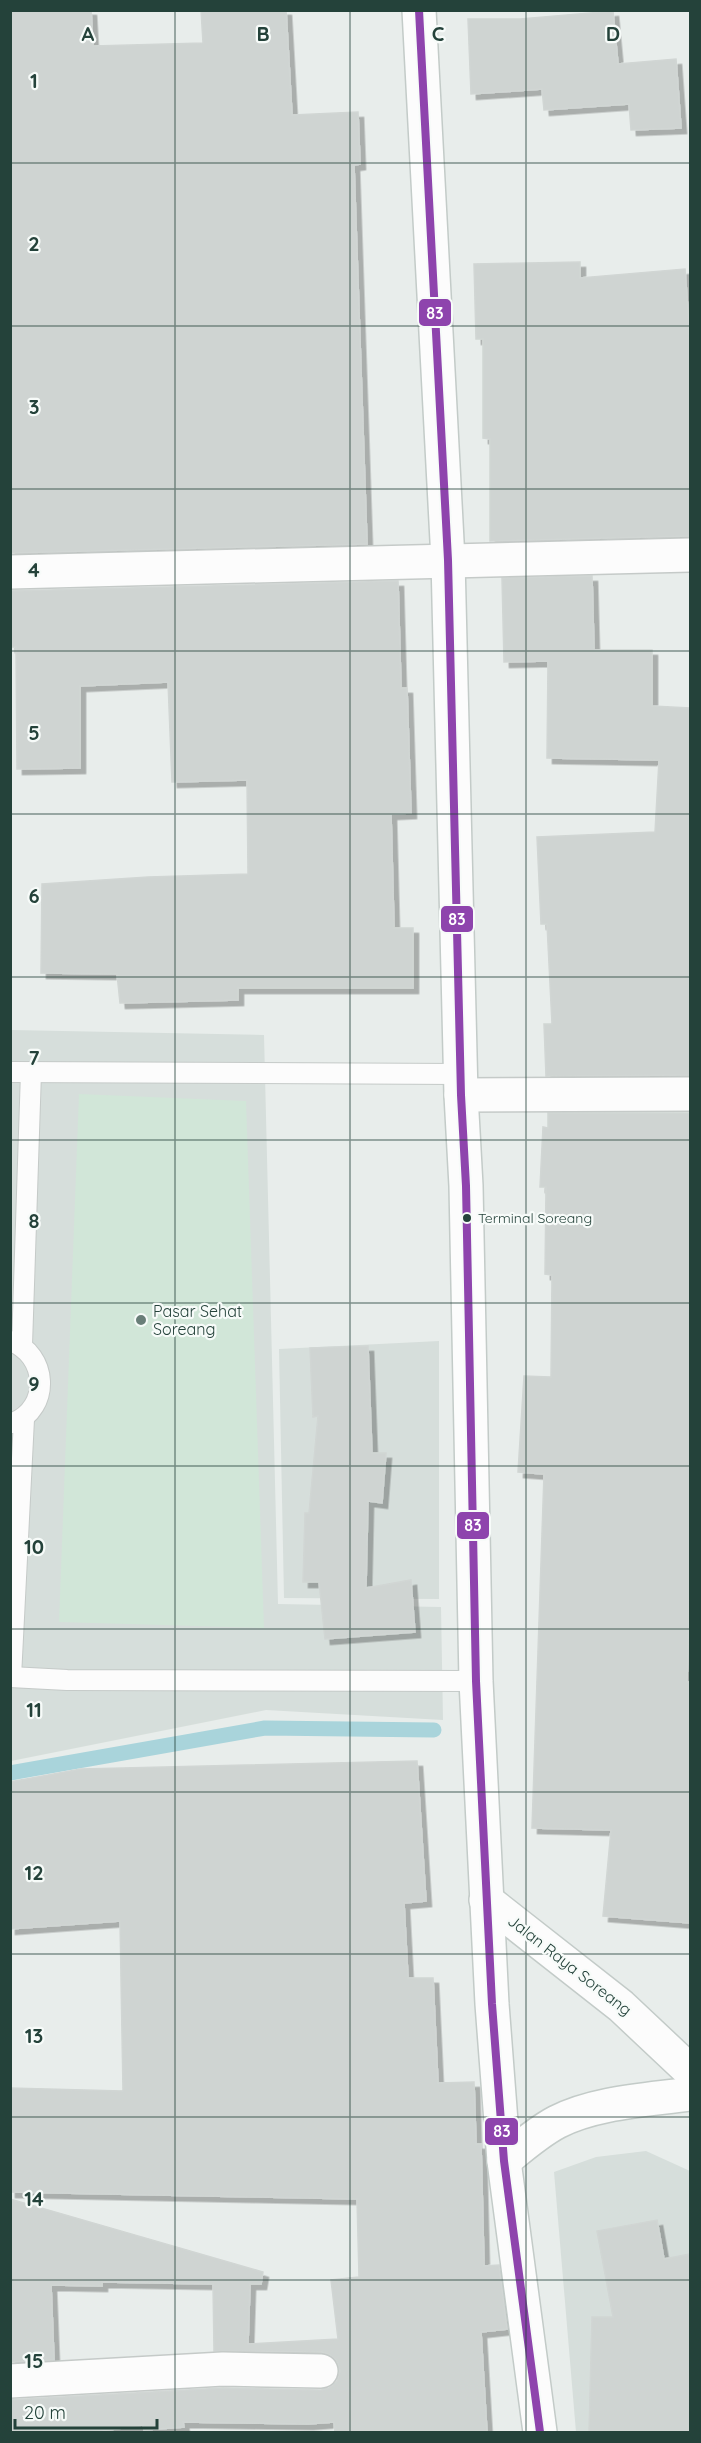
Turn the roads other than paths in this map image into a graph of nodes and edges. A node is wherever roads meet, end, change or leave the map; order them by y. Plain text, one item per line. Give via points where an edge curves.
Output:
1 (419, 10) edge
2 (690, 555) edge
3 (448, 560) junction
4 (10, 572) edge
5 (10, 1072) edge
6 (31, 1072) junction
7 (461, 1084) junction
8 (690, 1094) edge
9 (16, 1343) edge
10 (17, 1422) edge
11 (11, 1677) edge
12 (476, 1681) junction
13 (486, 1900) junction
14 (690, 2071) edge
15 (690, 2094) edge
16 (504, 2161) junction
17 (321, 2371) dead end
18 (10, 2381) edge
19 (540, 2433) edge

1 - 3 main road
2 - 3 main road
3 - 4 main road
3 - 7 main road
5 - 6 lane
6 - 7 lane
6 - 9 lane
7 - 8 main road
7 - 12 main road
9 - 10 lane via 36,1361 41,1382 37,1402
10 - 11 lane
11 - 12 lane
12 - 13 main road
13 - 14 main road, Jalan Raya Soreang via 621,2006
13 - 16 main road
15 - 16 main road via 595,2110 560,2121
16 - 19 main road
17 - 18 main road via 223,2368

